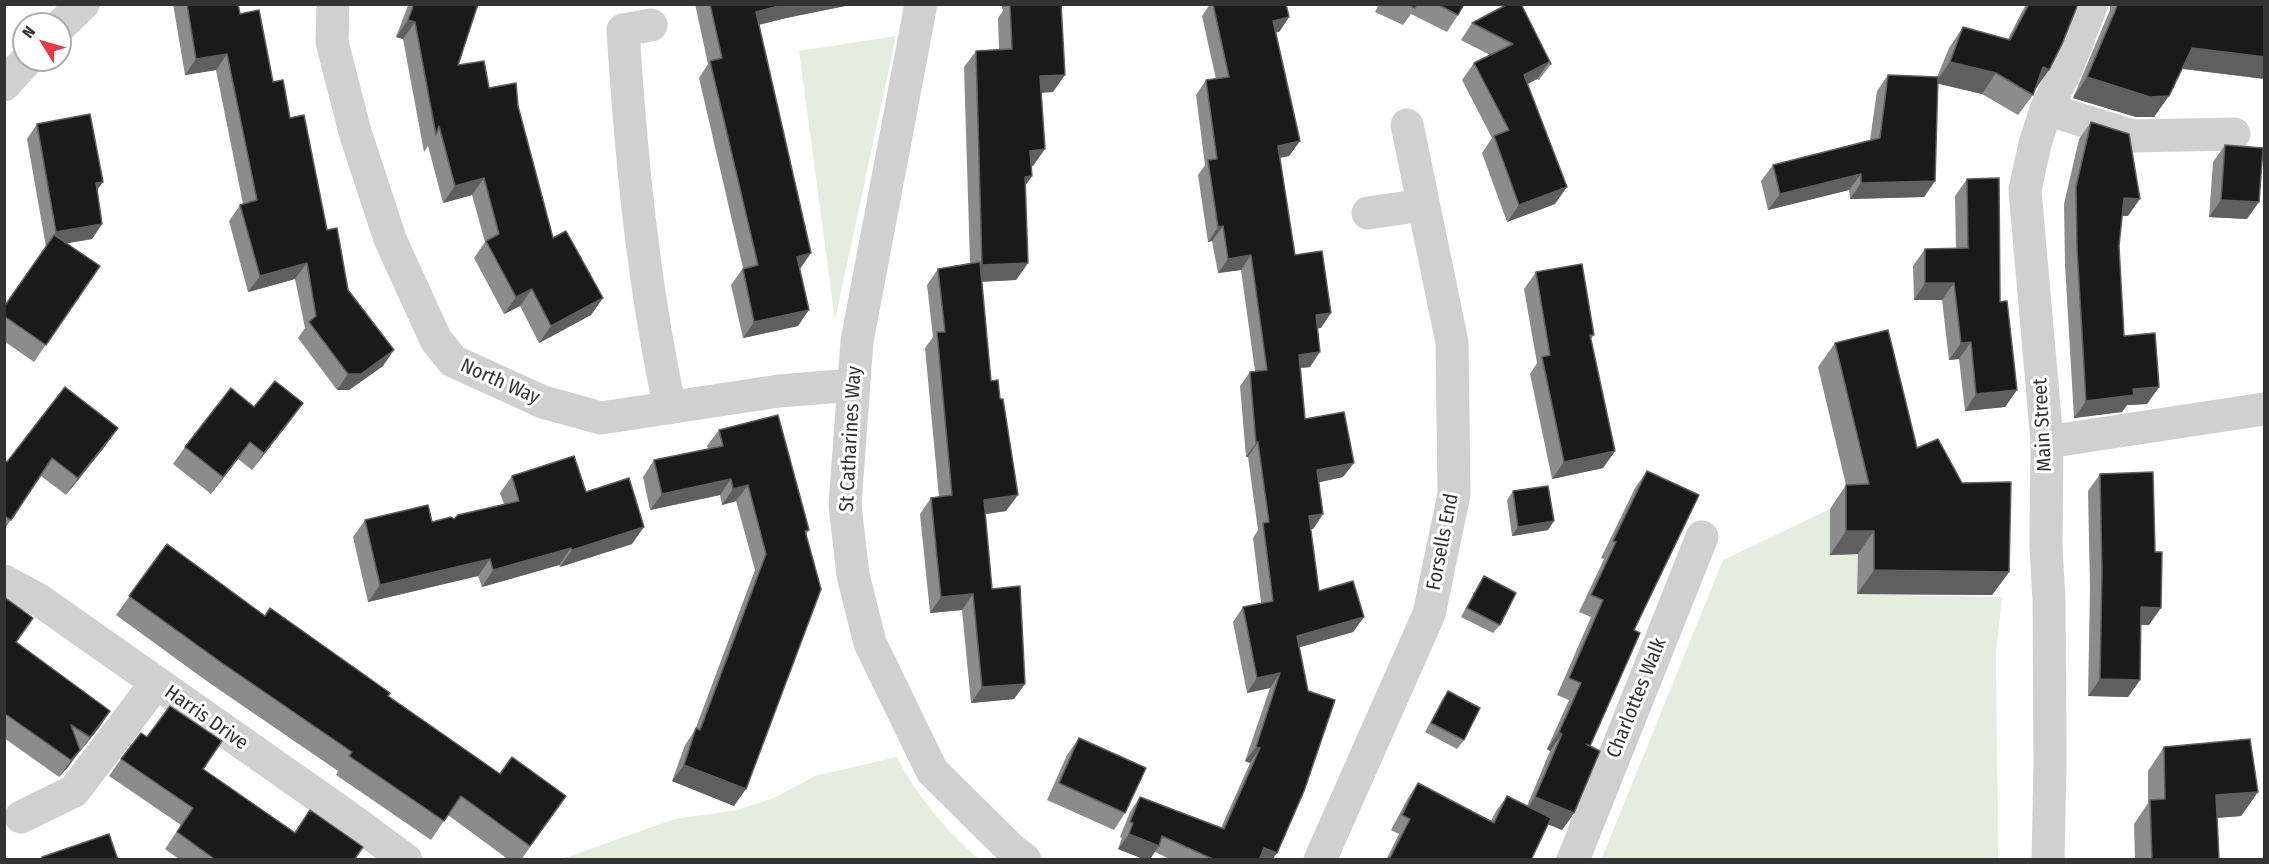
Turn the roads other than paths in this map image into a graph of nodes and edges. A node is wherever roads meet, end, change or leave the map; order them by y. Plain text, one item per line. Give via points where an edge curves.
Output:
1 (83, 4) edge
2 (333, 4) edge
3 (921, 4) edge
4 (2092, 4) edge
5 (72, 15) edge
6 (651, 25) dead end
7 (16, 72) edge
8 (4, 85) edge
9 (2046, 109) junction
10 (1407, 125) dead end
11 (2234, 134) dead end
12 (1424, 205) junction
13 (1368, 213) dead end
14 (853, 385) junction
15 (670, 408) junction
16 (2265, 409) edge
17 (2047, 442) junction
18 (1702, 537) dead end
19 (4, 581) edge
20 (156, 683) junction
21 (21, 817) dead end
22 (406, 860) edge
23 (1025, 860) edge
24 (1320, 860) edge
25 (1573, 860) edge
26 (2048, 860) edge

1 - 5 street
2 - 15 street, North Way via 332,42 355,132 390,239 436,340 453,362 543,402 601,418
3 - 14 street, St Catharines Way via 859,330
4 - 9 street, Main Street
6 - 15 street via 623,30 644,257 658,356
7 - 8 street
9 - 11 street via 2133,136
9 - 17 street, Main Street via 2025,190
10 - 12 street, Forsells End
12 - 13 street
12 - 24 street, Forsells End via 1452,342 1454,494 1429,614
14 - 15 street, North Way
14 - 23 street, St Catharines Way via 845,506 853,575 870,643 932,771
16 - 17 street
17 - 26 street, Main Street
18 - 25 street, Charlottes Walk
19 - 20 street, Harris Drive via 39,600
20 - 21 street via 74,791
20 - 22 street, Harris Drive

